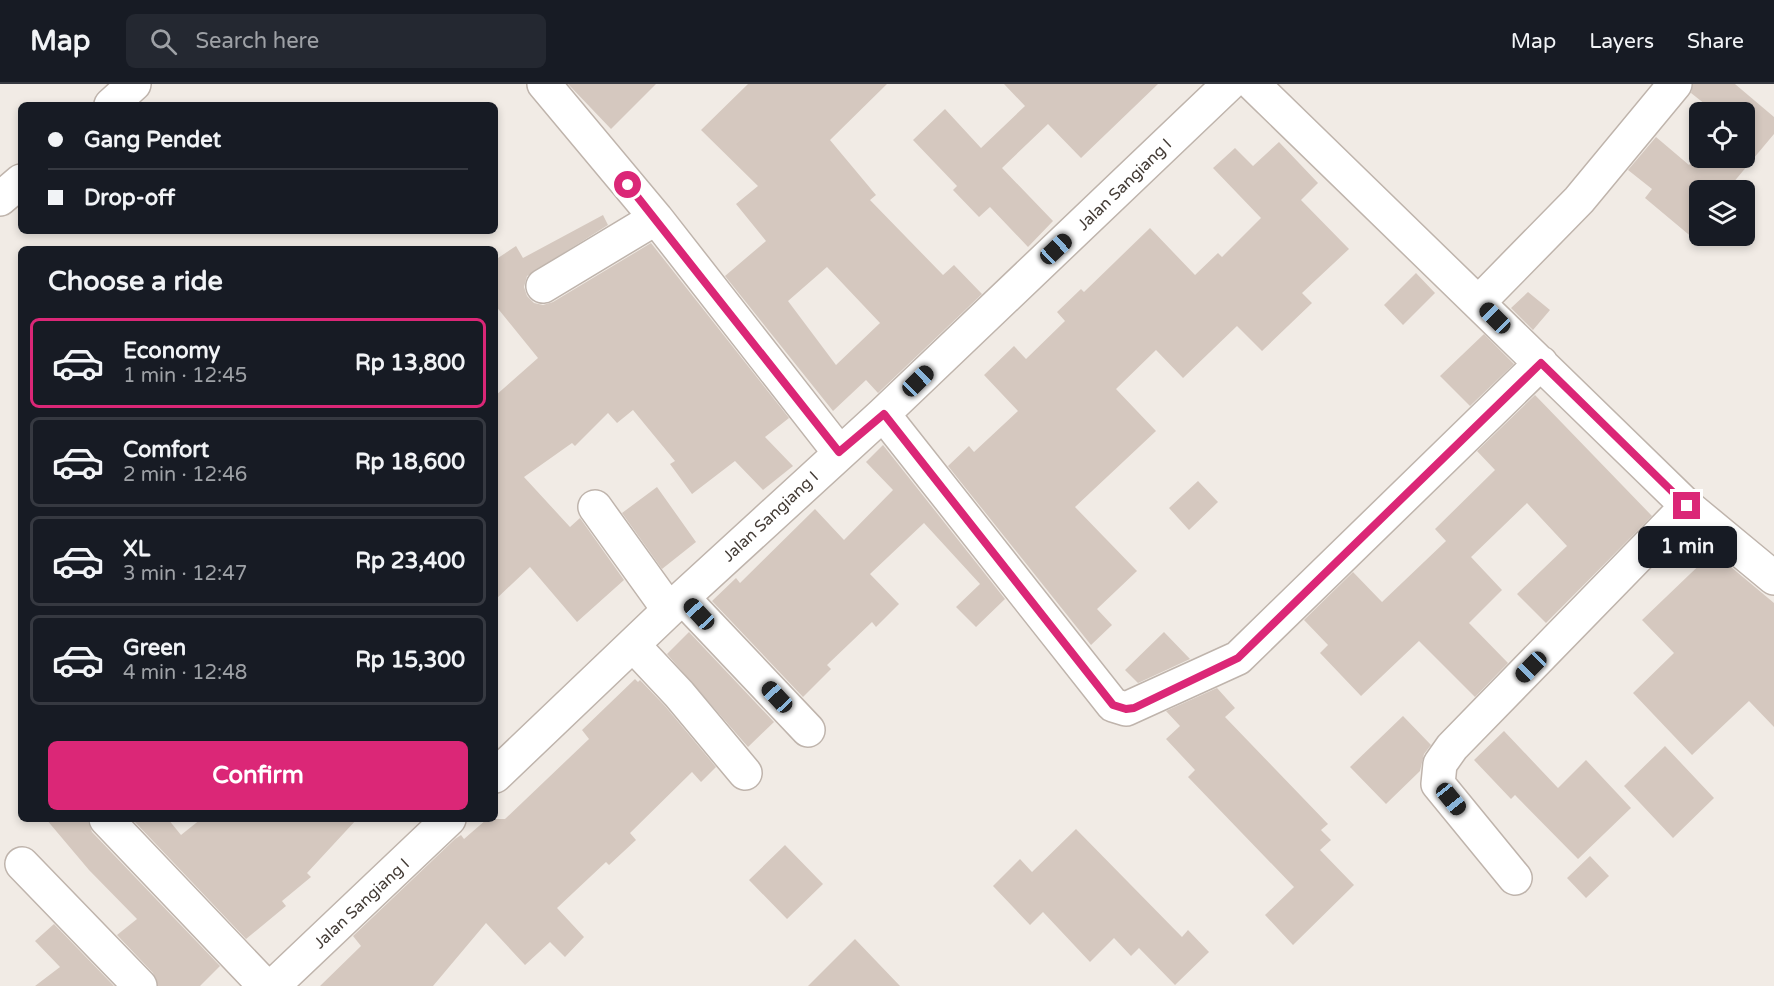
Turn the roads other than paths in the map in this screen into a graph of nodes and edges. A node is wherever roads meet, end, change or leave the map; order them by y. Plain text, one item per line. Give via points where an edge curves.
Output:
1 (134, 84) edge
2 (544, 84) edge
3 (1229, 84) edge
4 (1254, 84) edge
5 (1675, 84) edge
6 (114, 102) edge
7 (18, 184) edge
8 (0, 199) edge
9 (656, 218) junction
10 (543, 286) dead end
11 (1479, 302) junction
12 (1541, 363) junction
13 (884, 414) junction
14 (839, 452) junction
15 (1687, 506) junction
16 (595, 507) dead end
17 (1774, 578) edge
18 (676, 604) junction
19 (633, 645) junction
20 (808, 730) dead end
21 (498, 773) edge
22 (745, 773) dead end
23 (109, 822) edge
24 (446, 822) edge
25 (22, 864) dead end
26 (1515, 878) dead end
27 (140, 986) edge
28 (265, 986) edge
29 (273, 986) edge

1 - 6 street
2 - 9 street
3 - 13 street, Jalan Sangiang I
4 - 11 street
5 - 11 street via 1579,200
7 - 8 street
9 - 10 street
9 - 14 street
11 - 12 street
12 - 13 street via 1238,658 1126,709 1113,705
12 - 15 street
13 - 14 street, Jalan Sangiang I
14 - 18 street, Jalan Sangiang I
15 - 17 street
15 - 26 street via 1452,747 1440,764 1438,784
16 - 18 street
18 - 19 street, Jalan Sangiang I
18 - 20 street
19 - 21 street, Jalan Sangiang I
19 - 22 street
23 - 28 street
24 - 29 street, Jalan Sangiang I
25 - 27 street

